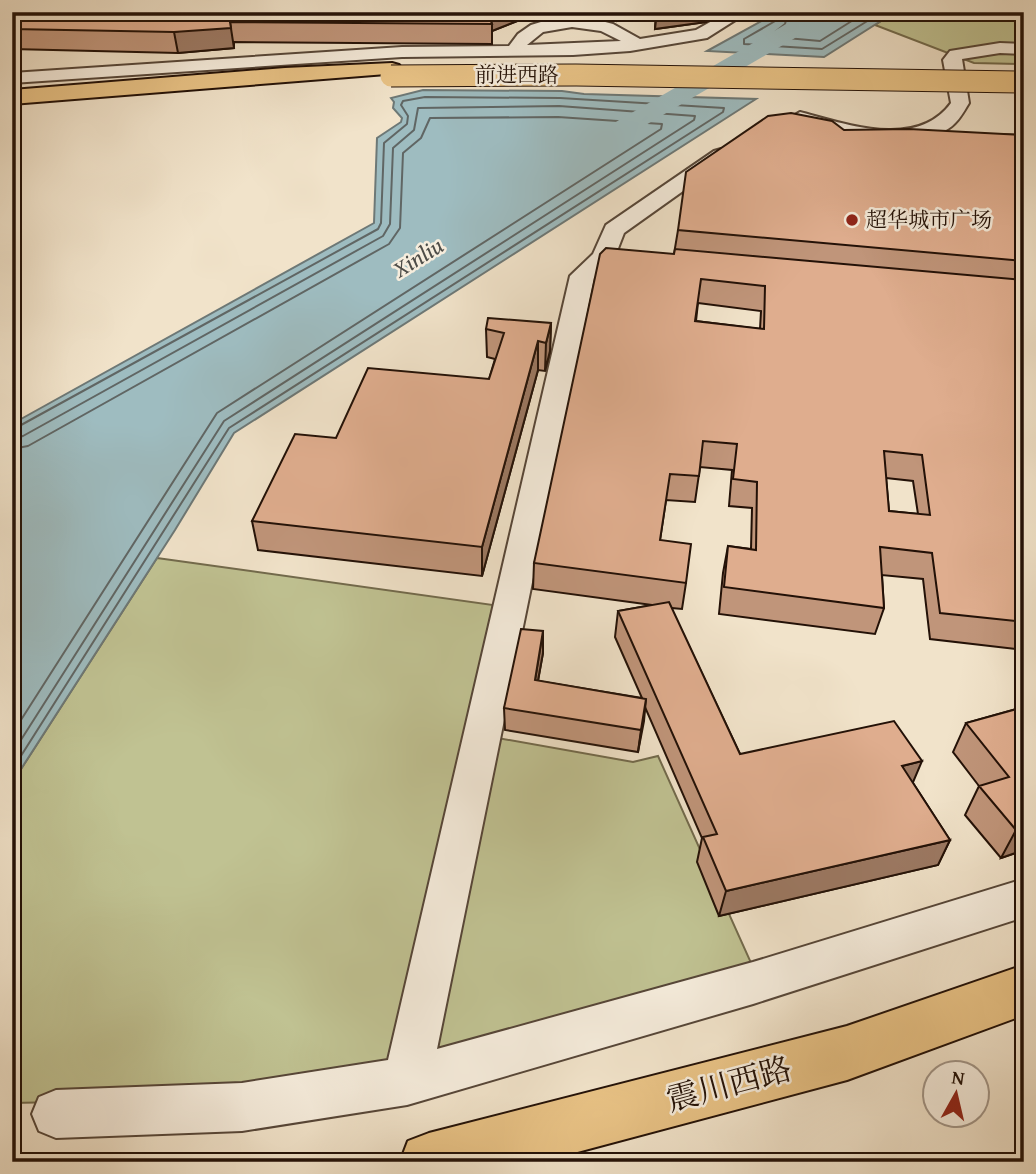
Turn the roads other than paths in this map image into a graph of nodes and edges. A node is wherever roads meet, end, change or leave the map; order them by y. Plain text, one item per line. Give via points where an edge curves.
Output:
1 (740, 12) edge
2 (637, 46) junction
3 (1024, 49) edge
4 (514, 51) junction
5 (392, 72) junction
6 (1024, 74) edge
7 (12, 78) edge
8 (1024, 82) edge
9 (12, 97) edge
10 (12, 105) edge
11 (777, 117) edge
12 (734, 147) edge
13 (603, 257) junction
14 (658, 262) edge
15 (1024, 898) edge
16 (1024, 990) edge
17 (407, 1081) junction
18 (57, 1114) dead end
19 (429, 1162) edge

1 - 2 street via 701,34
2 - 4 street
2 - 4 street via 614,28 573,23 529,31
3 - 11 street via 956,55 952,60 960,103 937,128 924,132 857,133 798,116
4 - 7 street via 402,52
5 - 6 main road, 前进西路 via 569,68
5 - 8 main road, 前进西路, bridge
5 - 9 main road, 前进西路 via 285,74
5 - 10 main road, 前进西路
12 - 13 street via 614,229
13 - 14 street
13 - 17 street via 582,276
15 - 17 street
16 - 19 main road, 震川西路 via 847,1053
17 - 18 street via 242,1107

